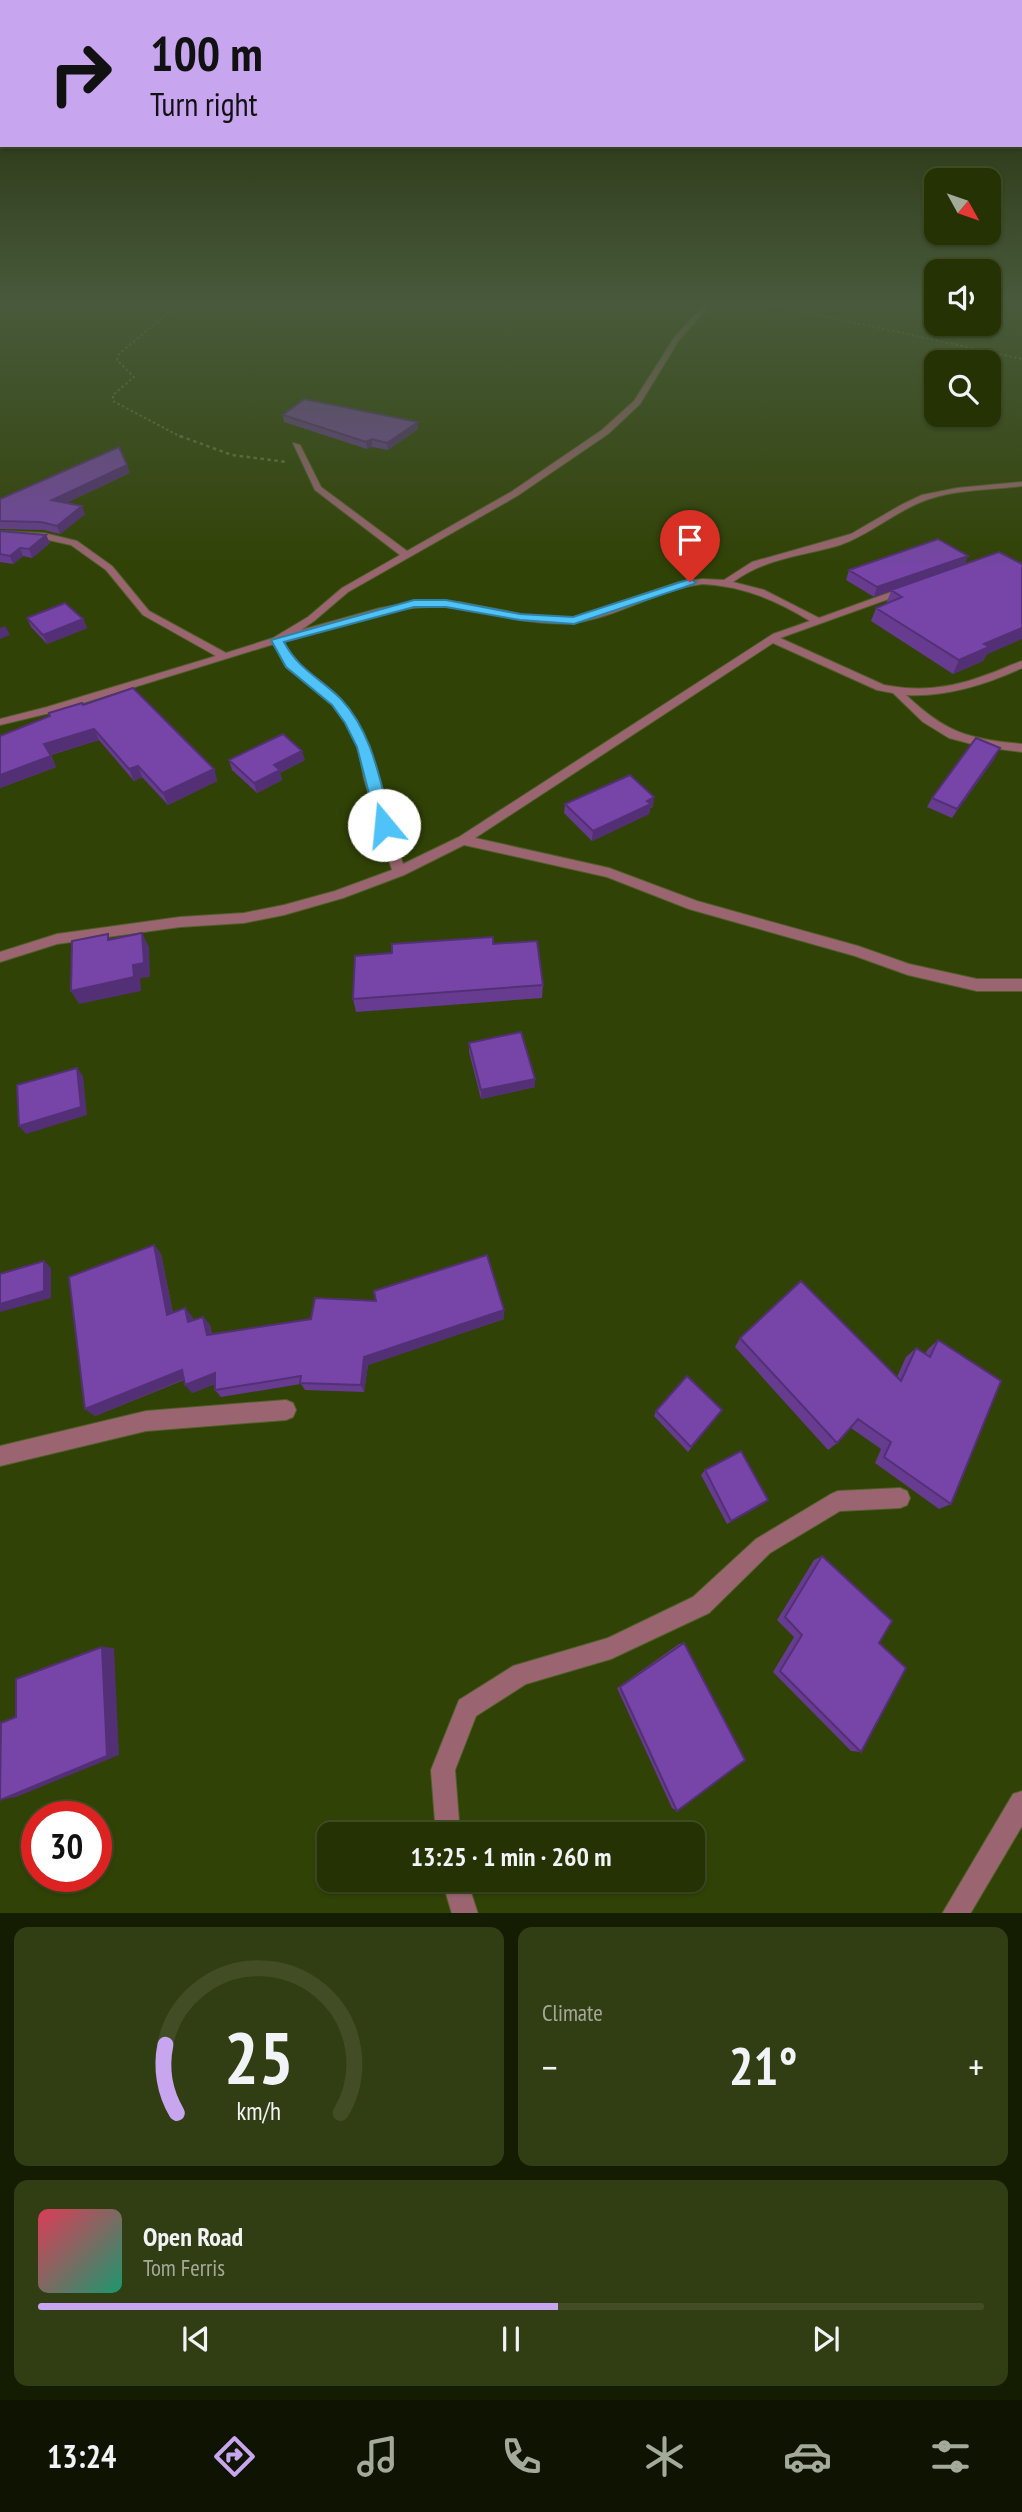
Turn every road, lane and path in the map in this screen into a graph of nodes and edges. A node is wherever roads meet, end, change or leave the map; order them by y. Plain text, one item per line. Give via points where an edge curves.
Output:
1 (117, 391) edge
2 (644, 391) edge
3 (296, 444) dead end
4 (306, 463) junction
5 (1022, 484) edge
6 (0, 534) edge
7 (405, 554) junction
8 (728, 581) junction
9 (915, 587) edge
10 (816, 620) junction
11 (773, 639) junction
12 (277, 640) junction
13 (226, 657) junction
14 (1022, 664) edge
15 (898, 693) junction
16 (0, 722) edge
17 (1022, 748) edge
18 (463, 840) junction
19 (399, 872) junction
20 (0, 957) edge
21 (1022, 985) edge
22 (286, 1410) dead end
23 (0, 1456) edge
24 (900, 1498) dead end
25 (1022, 1803) edge
26 (446, 1822) edge
27 (459, 1892) edge
28 (465, 1913) edge
29 (955, 1913) edge

1 - 4 path via 113,401 194,444 232,455
2 - 7 street via 605,432 514,494
3 - 4 street
4 - 7 street via 318,488
5 - 8 street via 935,494 853,536 747,566
6 - 13 street via 74,543 109,568 146,613
7 - 12 street via 345,590
8 - 10 street via 777,596
8 - 12 street via 690,582 574,620 414,603
9 - 10 street
10 - 11 street
11 - 15 street
11 - 18 street
12 - 13 street
12 - 19 street via 290,665 336,702 351,722 364,747
13 - 16 street
14 - 15 street via 996,677 944,691
15 - 17 street via 943,732
18 - 19 street
18 - 21 street via 561,859 694,905 908,969 976,985
19 - 20 street via 284,910 57,939
22 - 23 street via 146,1421
24 - 26 street via 838,1501 763,1546 701,1605 611,1648 521,1674 467,1707 443,1770
25 - 29 street
27 - 28 street

